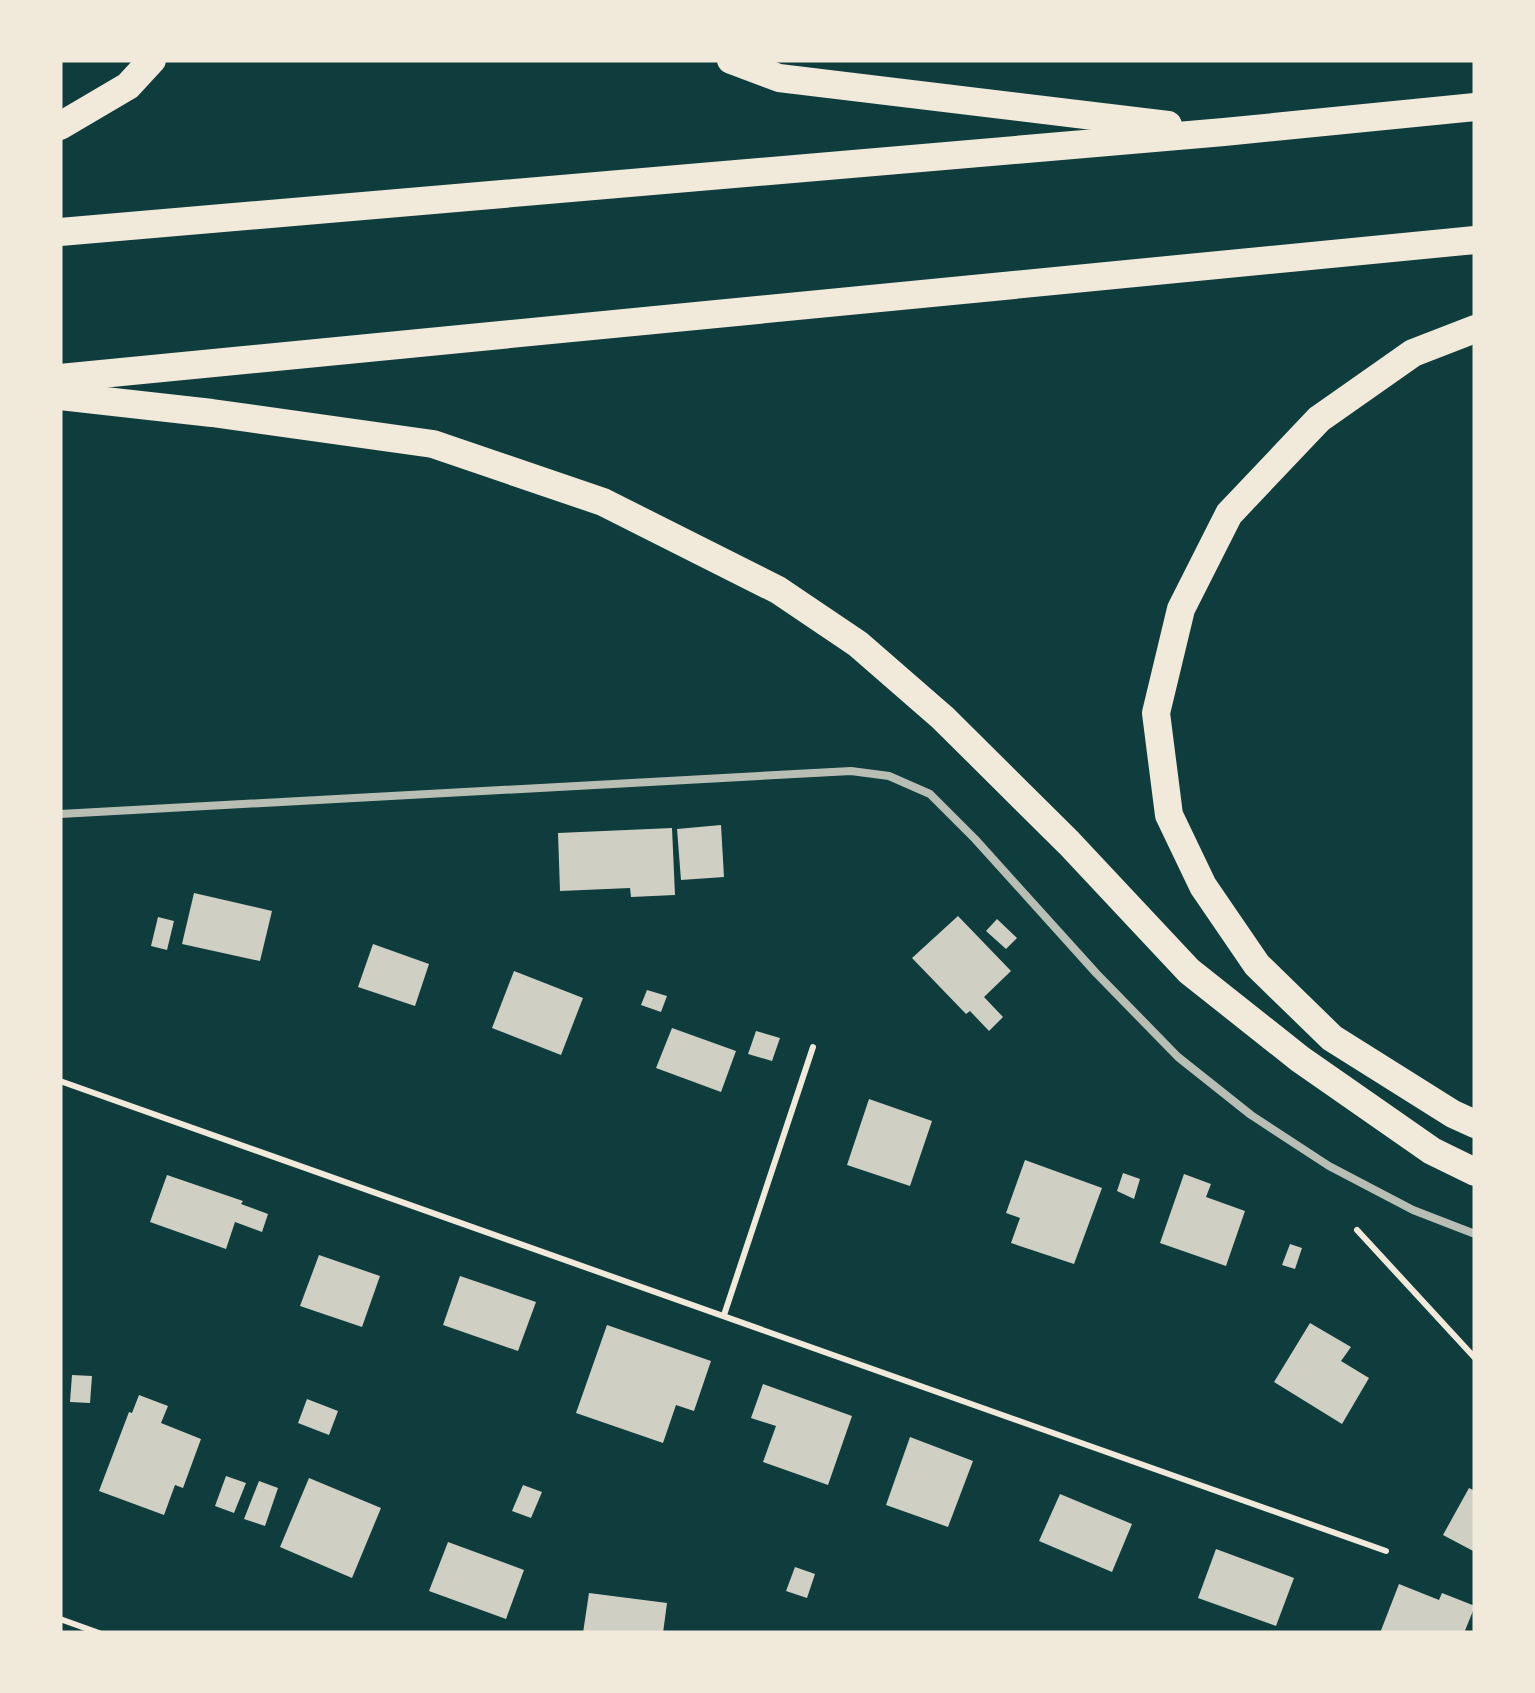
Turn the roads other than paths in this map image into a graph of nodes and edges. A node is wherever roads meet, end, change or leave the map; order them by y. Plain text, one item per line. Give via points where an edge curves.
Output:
1 (152, 60) edge
2 (731, 60) edge
3 (1475, 107) edge
4 (60, 126) edge
5 (1224, 132) junction
6 (60, 232) edge
7 (1475, 240) edge
8 (1475, 329) edge
9 (60, 378) edge
10 (60, 396) edge
11 (60, 814) edge
12 (1475, 1124) edge
13 (1475, 1172) edge
14 (1475, 1234) edge

1 - 4 highway via 128,86
2 - 5 highway via 778,78
3 - 5 highway
5 - 6 highway
7 - 9 highway
8 - 12 highway via 1413,353 1319,418 1229,514 1181,608 1156,713 1170,815 1203,886 1256,966 1332,1038
10 - 13 highway via 434,444 603,502 778,590 858,644 943,718 1189,971 1314,1070 1432,1151
11 - 14 lane via 851,771 888,776 930,794 1178,1057 1251,1115 1329,1166

